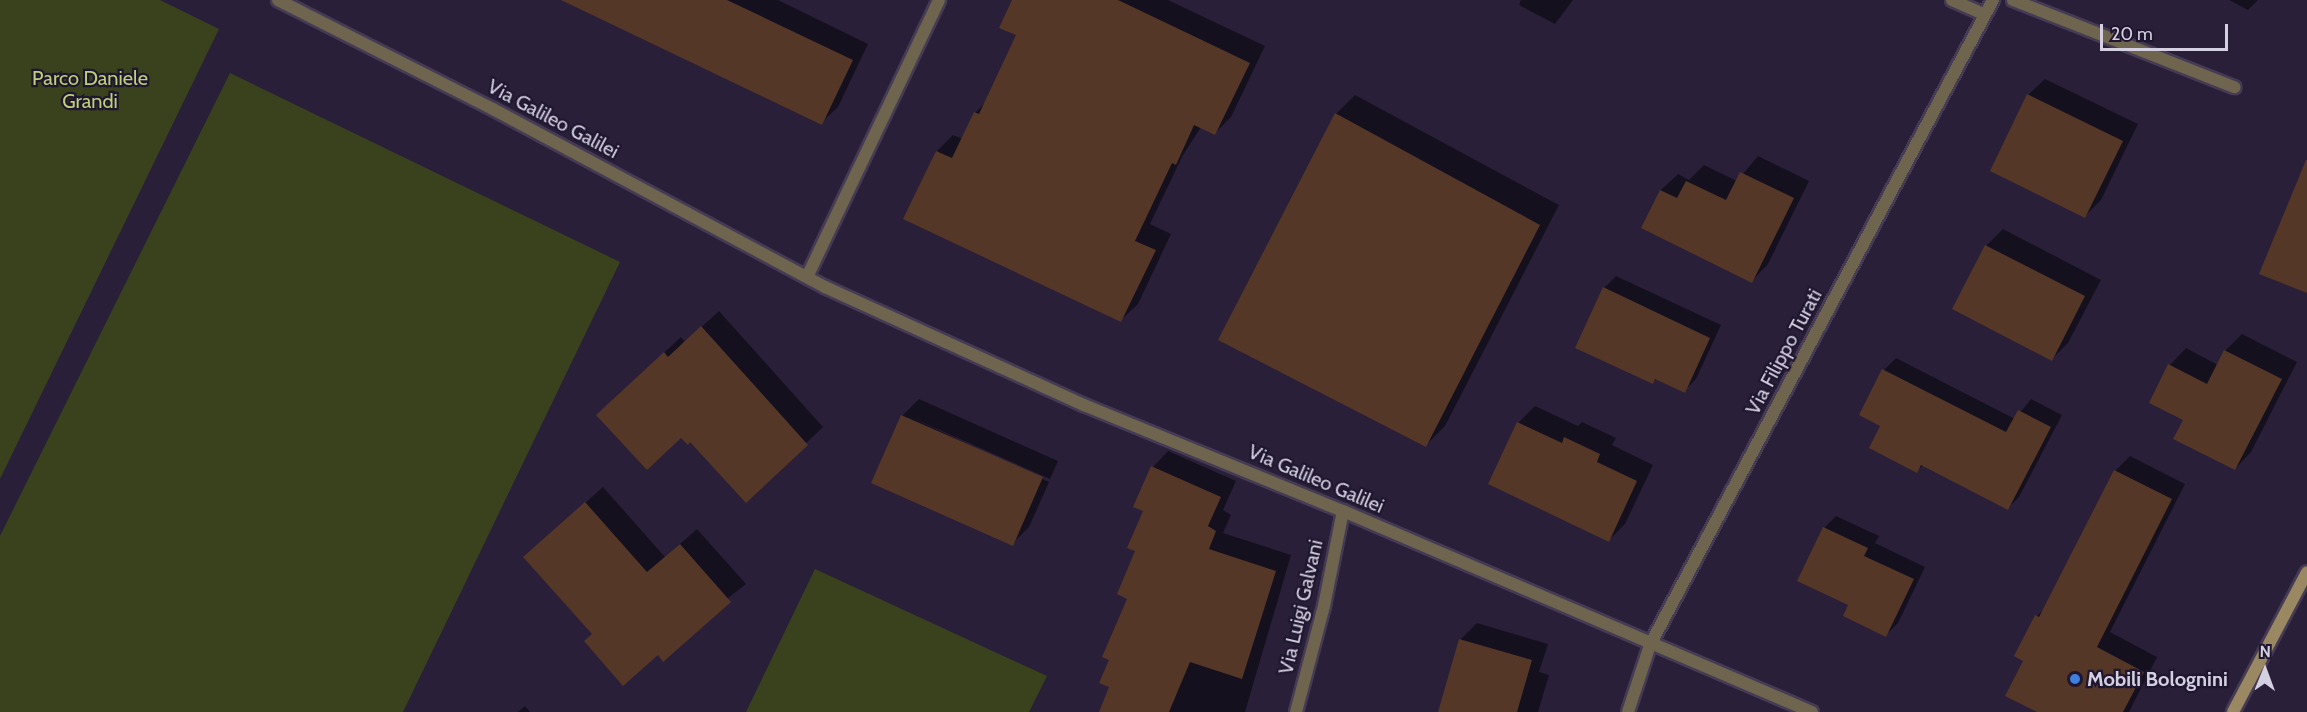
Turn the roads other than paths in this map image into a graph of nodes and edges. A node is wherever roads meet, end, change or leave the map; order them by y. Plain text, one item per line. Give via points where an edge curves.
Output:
1 (278, 0) edge
2 (939, 0) edge
3 (1952, 0) edge
4 (1993, 0) edge
5 (2013, 0) edge
6 (1985, 15) junction
7 (2234, 87) dead end
8 (807, 277) junction
9 (1343, 511) junction
10 (2307, 572) edge
11 (1650, 645) junction
12 (1296, 712) edge
13 (1628, 712) edge
14 (1812, 712) edge
15 (2233, 712) edge

1 - 8 street, Via Galileo Galilei via 493,109
2 - 8 street
3 - 6 street
4 - 6 street, Via Filippo Turati
5 - 7 street
6 - 11 street, Via Filippo Turati
8 - 9 street, Via Galileo Galilei via 1084,405
9 - 11 street, Via Galileo Galilei
9 - 12 street, Via Luigi Galvani via 1324,606
10 - 15 street
11 - 13 street, Via Filippo Turati
11 - 14 street, Via Galileo Galilei

